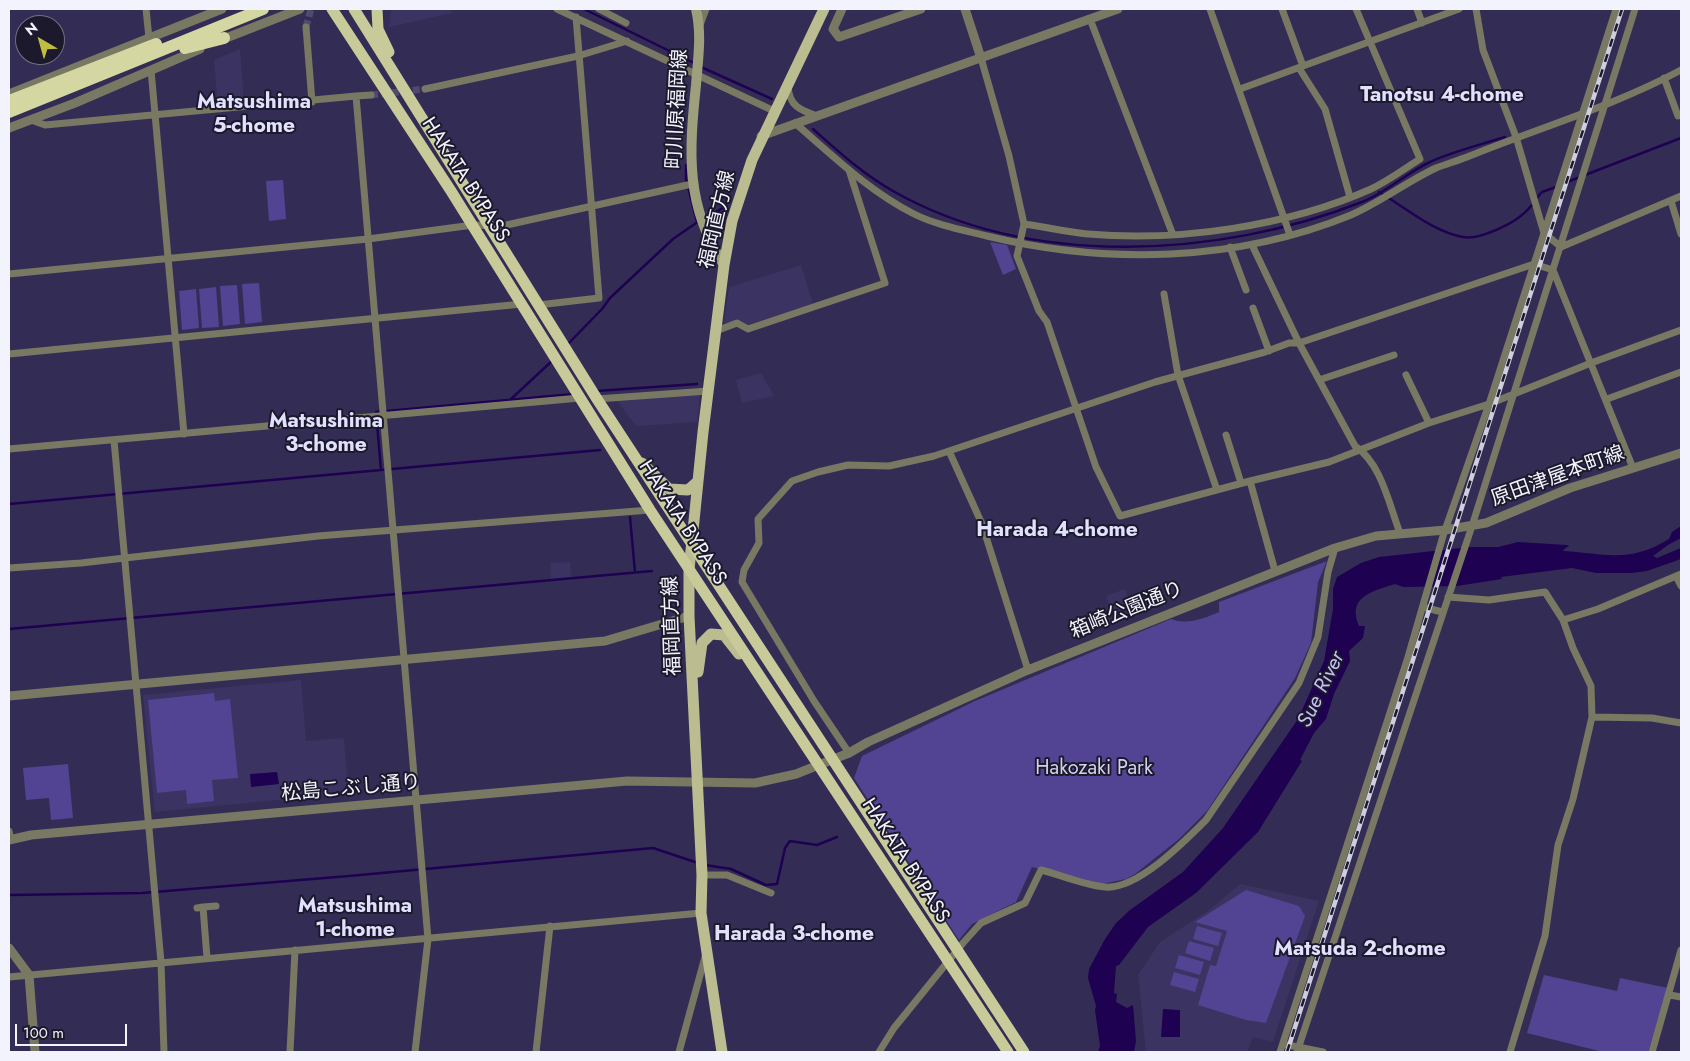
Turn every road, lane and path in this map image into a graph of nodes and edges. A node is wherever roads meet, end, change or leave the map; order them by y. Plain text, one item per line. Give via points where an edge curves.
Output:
1 (146, 9) edge
2 (222, 9) edge
3 (242, 9) edge
4 (263, 9) edge
5 (300, 9) edge
6 (332, 9) edge
7 (354, 9) edge
8 (377, 9) edge
9 (557, 9) edge
10 (696, 9) edge
11 (706, 9) edge
12 (824, 9) edge
13 (842, 9) edge
14 (921, 9) edge
15 (965, 9) edge
16 (1118, 9) edge
17 (1210, 9) edge
18 (1282, 9) edge
19 (1356, 9) edge
20 (1417, 9) edge
21 (1460, 9) edge
22 (1477, 9) edge
23 (1616, 9) edge
24 (1635, 9) edge
25 (605, 10) edge
26 (576, 17) junction
27 (1090, 19) junction
28 (626, 23) dead end
29 (1422, 23) junction
30 (700, 25) junction
31 (306, 27) tunnel mouth
32 (149, 38) junction
33 (224, 38) junction
34 (627, 41) junction
35 (1368, 43) junction
36 (578, 56) junction
37 (981, 58) junction
38 (1301, 67) junction
39 (151, 70) junction
40 (1681, 70) edge
41 (697, 74) junction
42 (1664, 78) junction
43 (788, 84) junction
44 (425, 89) tunnel mouth
45 (1240, 89) junction
46 (9, 94) edge
47 (371, 95) tunnel mouth
48 (356, 96) junction
49 (9, 101) edge
50 (312, 102) junction
51 (1604, 104) junction
52 (416, 110) junction
53 (774, 111) junction
54 (9, 112) edge
55 (1582, 112) junction
56 (155, 114) junction
57 (1681, 115) edge
58 (817, 116) junction
59 (9, 118) edge
60 (31, 120) junction
61 (795, 123) junction
62 (9, 128) edge
63 (761, 136) junction
64 (1516, 137) junction
65 (849, 170) junction
66 (692, 184) junction
67 (1681, 196) edge
68 (1350, 197) junction
69 (1671, 200) junction
70 (591, 206) junction
71 (1284, 220) junction
72 (473, 225) junction
73 (490, 225) junction
74 (1024, 226) junction
75 (1289, 232) junction
76 (1544, 233) junction
77 (1174, 234) junction
78 (1681, 234) edge
79 (368, 239) junction
80 (1021, 242) junction
81 (1252, 245) junction
82 (1230, 247) junction
83 (1561, 247) junction
84 (168, 258) junction
85 (1534, 264) junction
86 (724, 265) junction
87 (1553, 270) junction
88 (9, 274) edge
89 (1246, 290) dead end
90 (1164, 294) dead end
91 (522, 304) junction
92 (538, 305) junction
93 (1253, 308) dead end
94 (374, 320) junction
95 (1681, 330) edge
96 (716, 331) junction
97 (177, 339) junction
98 (1299, 343) junction
99 (1269, 351) junction
100 (9, 354) edge
101 (1394, 355) dead end
102 (1591, 363) junction
103 (1681, 372) edge
104 (1178, 375) junction
105 (1406, 375) dead end
106 (1319, 380) junction
107 (708, 391) junction
108 (1512, 395) junction
109 (580, 398) junction
110 (1607, 399) junction
111 (598, 400) junction
112 (1489, 404) junction
113 (1075, 408) junction
114 (382, 415) junction
115 (1429, 423) junction
116 (184, 434) junction
117 (1226, 435) dead end
118 (114, 440) junction
119 (9, 449) edge
120 (949, 451) junction
121 (1362, 451) junction
122 (1681, 454) edge
123 (635, 457) junction
124 (1633, 468) junction
125 (1250, 481) junction
126 (698, 482) junction
127 (1241, 483) junction
128 (1217, 490) junction
129 (650, 510) junction
130 (1470, 530) junction
131 (392, 532) junction
132 (1400, 533) junction
133 (1444, 533) junction
134 (693, 546) junction
135 (1335, 548) junction
136 (124, 558) junction
137 (9, 568) edge
138 (689, 570) junction
139 (1275, 572) junction
140 (1679, 575) edge
141 (1681, 586) edge
142 (1448, 596) junction
143 (1423, 607) junction
144 (1442, 612) junction
145 (689, 616) junction
146 (1563, 620) junction
147 (404, 660) junction
148 (1028, 670) junction
149 (136, 685) junction
150 (694, 692) junction
151 (9, 696) edge
152 (787, 717) junction
153 (1592, 717) junction
154 (1681, 723) edge
155 (849, 753) junction
156 (833, 759) junction
157 (819, 764) junction
158 (696, 783) junction
159 (416, 800) junction
160 (148, 825) junction
161 (9, 837) edge
162 (702, 875) junction
163 (771, 893) dead end
164 (216, 906) dead end
165 (701, 913) junction
166 (550, 926) junction
167 (428, 939) junction
168 (9, 948) edge
169 (957, 949) junction
170 (295, 950) junction
171 (1681, 950) edge
172 (706, 951) junction
173 (206, 958) junction
174 (948, 961) junction
175 (162, 962) junction
176 (29, 975) junction
177 (9, 977) edge
178 (1670, 995) junction
179 (1681, 997) edge
180 (1283, 1044) junction
181 (1298, 1050) edge
182 (35, 1052) edge
183 (164, 1052) edge
184 (290, 1052) edge
185 (415, 1052) edge
186 (536, 1052) edge
187 (679, 1052) edge
188 (722, 1052) edge
189 (879, 1052) edge
190 (1008, 1052) edge
191 (1024, 1052) edge
192 (1280, 1052) edge
193 (1323, 1052) edge
194 (1510, 1052) edge
195 (1652, 1052) edge

1 - 32 street
2 - 32 street
3 - 49 highway
4 - 54 highway
5 - 33 street
6 - 72 highway, HAKATA BYPASS
7 - 52 highway, HAKATA BYPASS
8 - 52 highway via 378,29
9 - 26 street
10 - 30 main road, 町川原福岡線
11 - 30 street
12 - 43 main road, 福岡直方線
13 - 14 street via 833,29 839,38
15 - 37 street
16 - 27 street
17 - 45 street
18 - 38 street
19 - 35 street
20 - 29 street
21 - 29 street
22 - 64 street via 1483,50
23 - 55 street
24 - 51 street
25 - 28 street
26 - 34 street
26 - 36 street
27 - 37 street
27 - 77 street
29 - 35 street
30 - 41 main road, 町川原福岡線
31 - 50 street
32 - 46 street
33 - 39 street
33 - 59 highway via 190,46
34 - 36 street
34 - 41 street
35 - 38 street
35 - 68 street via 1420,159 1373,188
36 - 44 street
36 - 70 street
37 - 58 street
37 - 74 street via 1009,156
38 - 45 street
38 - 68 street via 1325,109
39 - 56 street
39 - 60 street
40 - 42 street
41 - 53 street
41 - 66 main road, 町川原福岡線 via 690,159
42 - 51 street
42 - 57 street via 1678,116
43 - 53 main road, 福岡直方線
43 - 58 street via 789,98 796,108
45 - 71 street
47 - 48 street
48 - 50 street
48 - 79 street
50 - 56 street
51 - 55 street
51 - 83 street
52 - 73 highway, HAKATA BYPASS
53 - 63 main road, 福岡直方線
55 - 64 street
55 - 76 street
56 - 60 street via 46,125
56 - 84 street
58 - 61 street
60 - 62 street
61 - 63 street
61 - 65 street
63 - 86 main road, 福岡直方線 via 739,196
64 - 75 street via 1436,168 1351,215
64 - 76 street
65 - 80 street via 872,189 915,215
65 - 96 street via 885,283 748,329 737,323
66 - 70 street
66 - 86 main road, 町川原福岡線 via 704,229
67 - 69 street
68 - 71 street
69 - 78 street
69 - 83 street
70 - 73 street via 502,226
70 - 92 street via 598,298
71 - 75 street
71 - 77 street
72 - 73 street
72 - 79 street
72 - 91 highway, HAKATA BYPASS
73 - 92 highway, HAKATA BYPASS
74 - 77 street via 1088,234
74 - 80 street
75 - 81 street
76 - 83 street
76 - 85 street
79 - 84 street
79 - 94 street
80 - 82 street via 1065,251 1134,256
80 - 113 street via 1017,256 1038,311 1047,322
81 - 82 street
81 - 98 street
82 - 89 street
83 - 87 street
84 - 88 street
84 - 97 street
85 - 87 street
85 - 98 street
85 - 112 street
86 - 96 main road, 福岡直方線
87 - 102 street
87 - 108 street
90 - 104 street
91 - 94 street
91 - 109 highway, HAKATA BYPASS
92 - 111 highway, HAKATA BYPASS
93 - 99 street
94 - 97 street
94 - 114 street
95 - 102 street
96 - 107 main road, 福岡直方線
97 - 100 street
97 - 116 street
98 - 99 street via 1289,343
98 - 106 street
99 - 104 street
101 - 106 street
102 - 108 street
102 - 110 street
103 - 110 street
104 - 113 street
104 - 128 street
105 - 115 street
106 - 121 street via 1355,446
107 - 111 street
107 - 126 main road, 福岡直方線
108 - 112 street
108 - 130 street
109 - 114 street
109 - 129 highway, HAKATA BYPASS
110 - 124 street
111 - 123 highway, HAKATA BYPASS
112 - 115 street
112 - 133 street
113 - 120 street
113 - 128 street via 1096,467 1120,516
114 - 116 street
114 - 131 street
115 - 121 street
116 - 118 street
117 - 127 street
118 - 119 street
118 - 136 street
120 - 148 street via 982,524
120 - 155 street via 889,466 848,465 804,476 792,481 758,519 759,543 744,570 742,582
121 - 125 street
121 - 132 street via 1376,470
122 - 124 street, 原田津屋本町線
123 - 126 main road via 669,489 688,490
123 - 134 highway, HAKATA BYPASS
124 - 130 street, 原田津屋本町線 via 1570,488
125 - 127 street
125 - 139 street
126 - 134 main road, 福岡直方線
127 - 128 street
129 - 131 street
129 - 138 highway, HAKATA BYPASS
130 - 133 street, 原田津屋本町線
130 - 142 street
131 - 136 street via 254,542
131 - 147 street
132 - 133 street, 箱崎公園通り
132 - 135 street, 箱崎公園通り
133 - 143 street
134 - 138 main road, 福岡直方線
134 - 156 highway, HAKATA BYPASS
135 - 139 street, 箱崎公園通り
135 - 169 street via 1318,637 1299,683 1206,820 1134,881 1119,886 1104,887 1041,870 1025,903 981,923
136 - 137 street
136 - 149 street
138 - 145 main road, 福岡直方線
138 - 152 highway, HAKATA BYPASS
139 - 148 street, 箱崎公園通り
140 - 141 street
140 - 146 street
142 - 144 street
142 - 146 street via 1489,600 1545,592
143 - 144 street
143 - 180 street
144 - 181 street
145 - 147 street via 605,642
145 - 150 main road, 福岡直方線
146 - 153 street via 1591,686
147 - 149 street
147 - 159 street
148 - 155 street, 箱崎公園通り
149 - 151 street
149 - 160 street
150 - 152 main road via 704,639 711,634 724,635
150 - 158 main road, 福岡直方線
152 - 157 highway, HAKATA BYPASS
153 - 154 street via 1652,718
153 - 194 street via 1573,799 1558,845 1545,936
155 - 156 street, 箱崎公園通り
156 - 157 street
156 - 169 highway, HAKATA BYPASS
157 - 158 street via 764,782
157 - 174 highway, HAKATA BYPASS
158 - 159 street, 松島こぶし通り via 627,781
158 - 162 main road, 福岡直方線
159 - 160 street, 松島こぶし通り
159 - 167 street
160 - 161 street, 松島こぶし通り
160 - 175 street
162 - 163 street via 727,875
162 - 165 main road, 福岡直方線
164 - 173 street via 200,908
165 - 166 street
165 - 172 main road, 福岡直方線
166 - 167 street
166 - 186 street
167 - 170 street
167 - 185 street
168 - 176 street
169 - 174 street
169 - 191 highway, HAKATA BYPASS
170 - 173 street
170 - 184 street
171 - 178 street
172 - 187 street
172 - 188 main road, 福岡直方線
173 - 175 street
174 - 189 street via 894,1028
174 - 190 highway, HAKATA BYPASS
175 - 176 street
175 - 183 street
176 - 177 street
176 - 182 street
178 - 179 street
178 - 195 street
180 - 181 street
180 - 192 street
181 - 193 street

